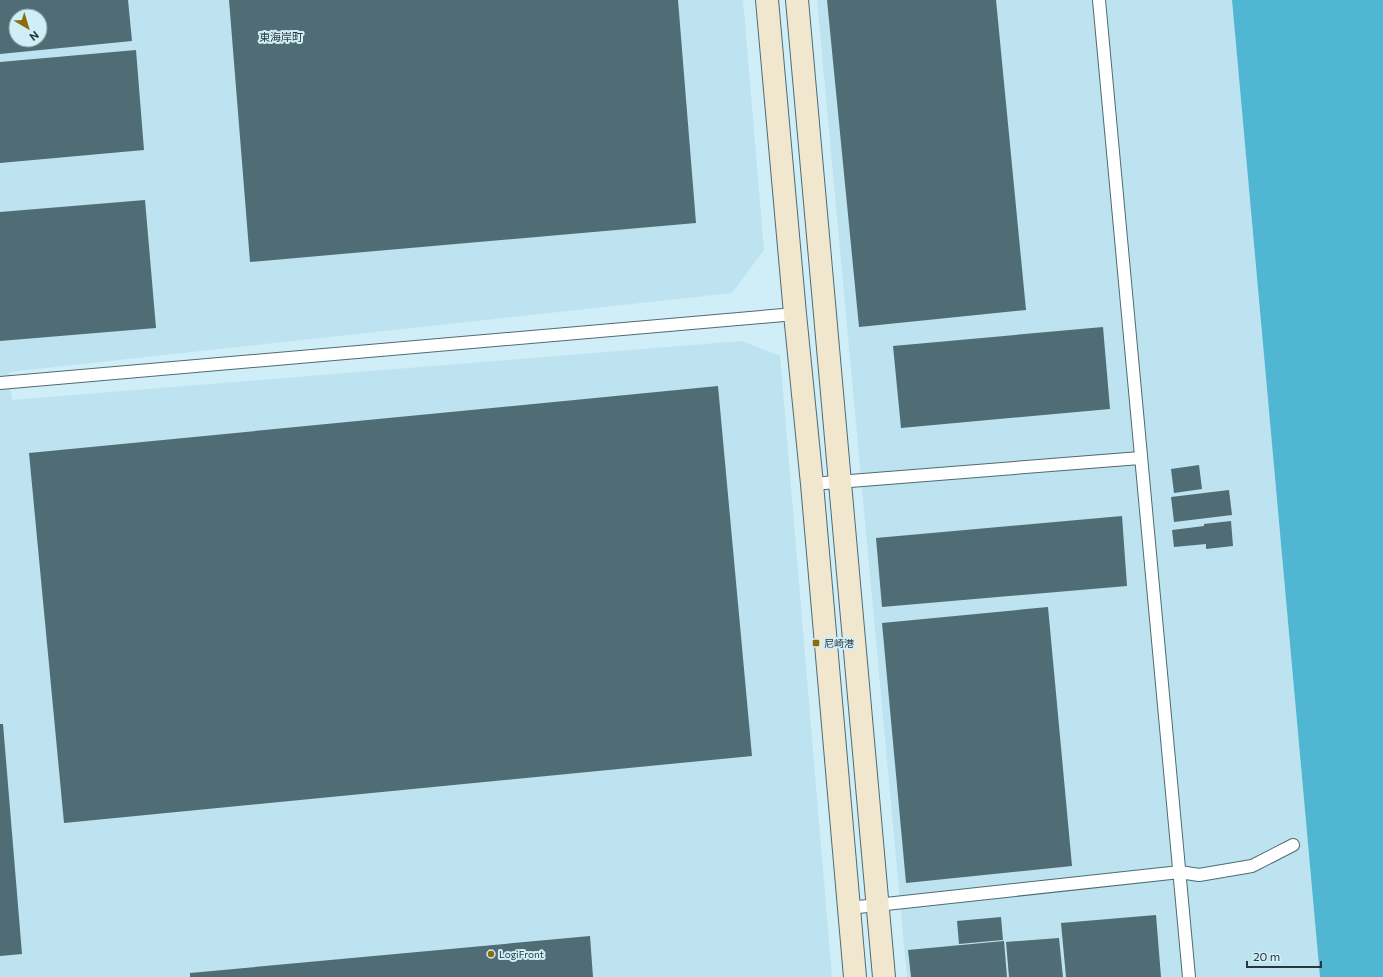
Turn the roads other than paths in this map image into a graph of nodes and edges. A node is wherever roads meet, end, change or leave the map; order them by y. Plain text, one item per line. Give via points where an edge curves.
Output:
1 (767, 0) edge
2 (797, 0) edge
3 (1099, 0) edge
4 (796, 314) junction
5 (0, 383) edge
6 (1140, 458) junction
7 (840, 482) junction
8 (812, 484) junction
9 (1293, 845) dead end
10 (1180, 872) junction
11 (878, 905) junction
12 (849, 908) junction
13 (855, 977) edge
14 (884, 977) edge
15 (1189, 977) edge

1 - 4 street
2 - 7 street
3 - 6 lane
4 - 5 lane
4 - 8 street
6 - 7 lane
6 - 10 lane
7 - 8 lane
7 - 11 street
8 - 12 street
9 - 10 lane via 1252,866 1199,875
10 - 11 lane
10 - 15 lane
11 - 12 lane
11 - 14 street
12 - 13 street

